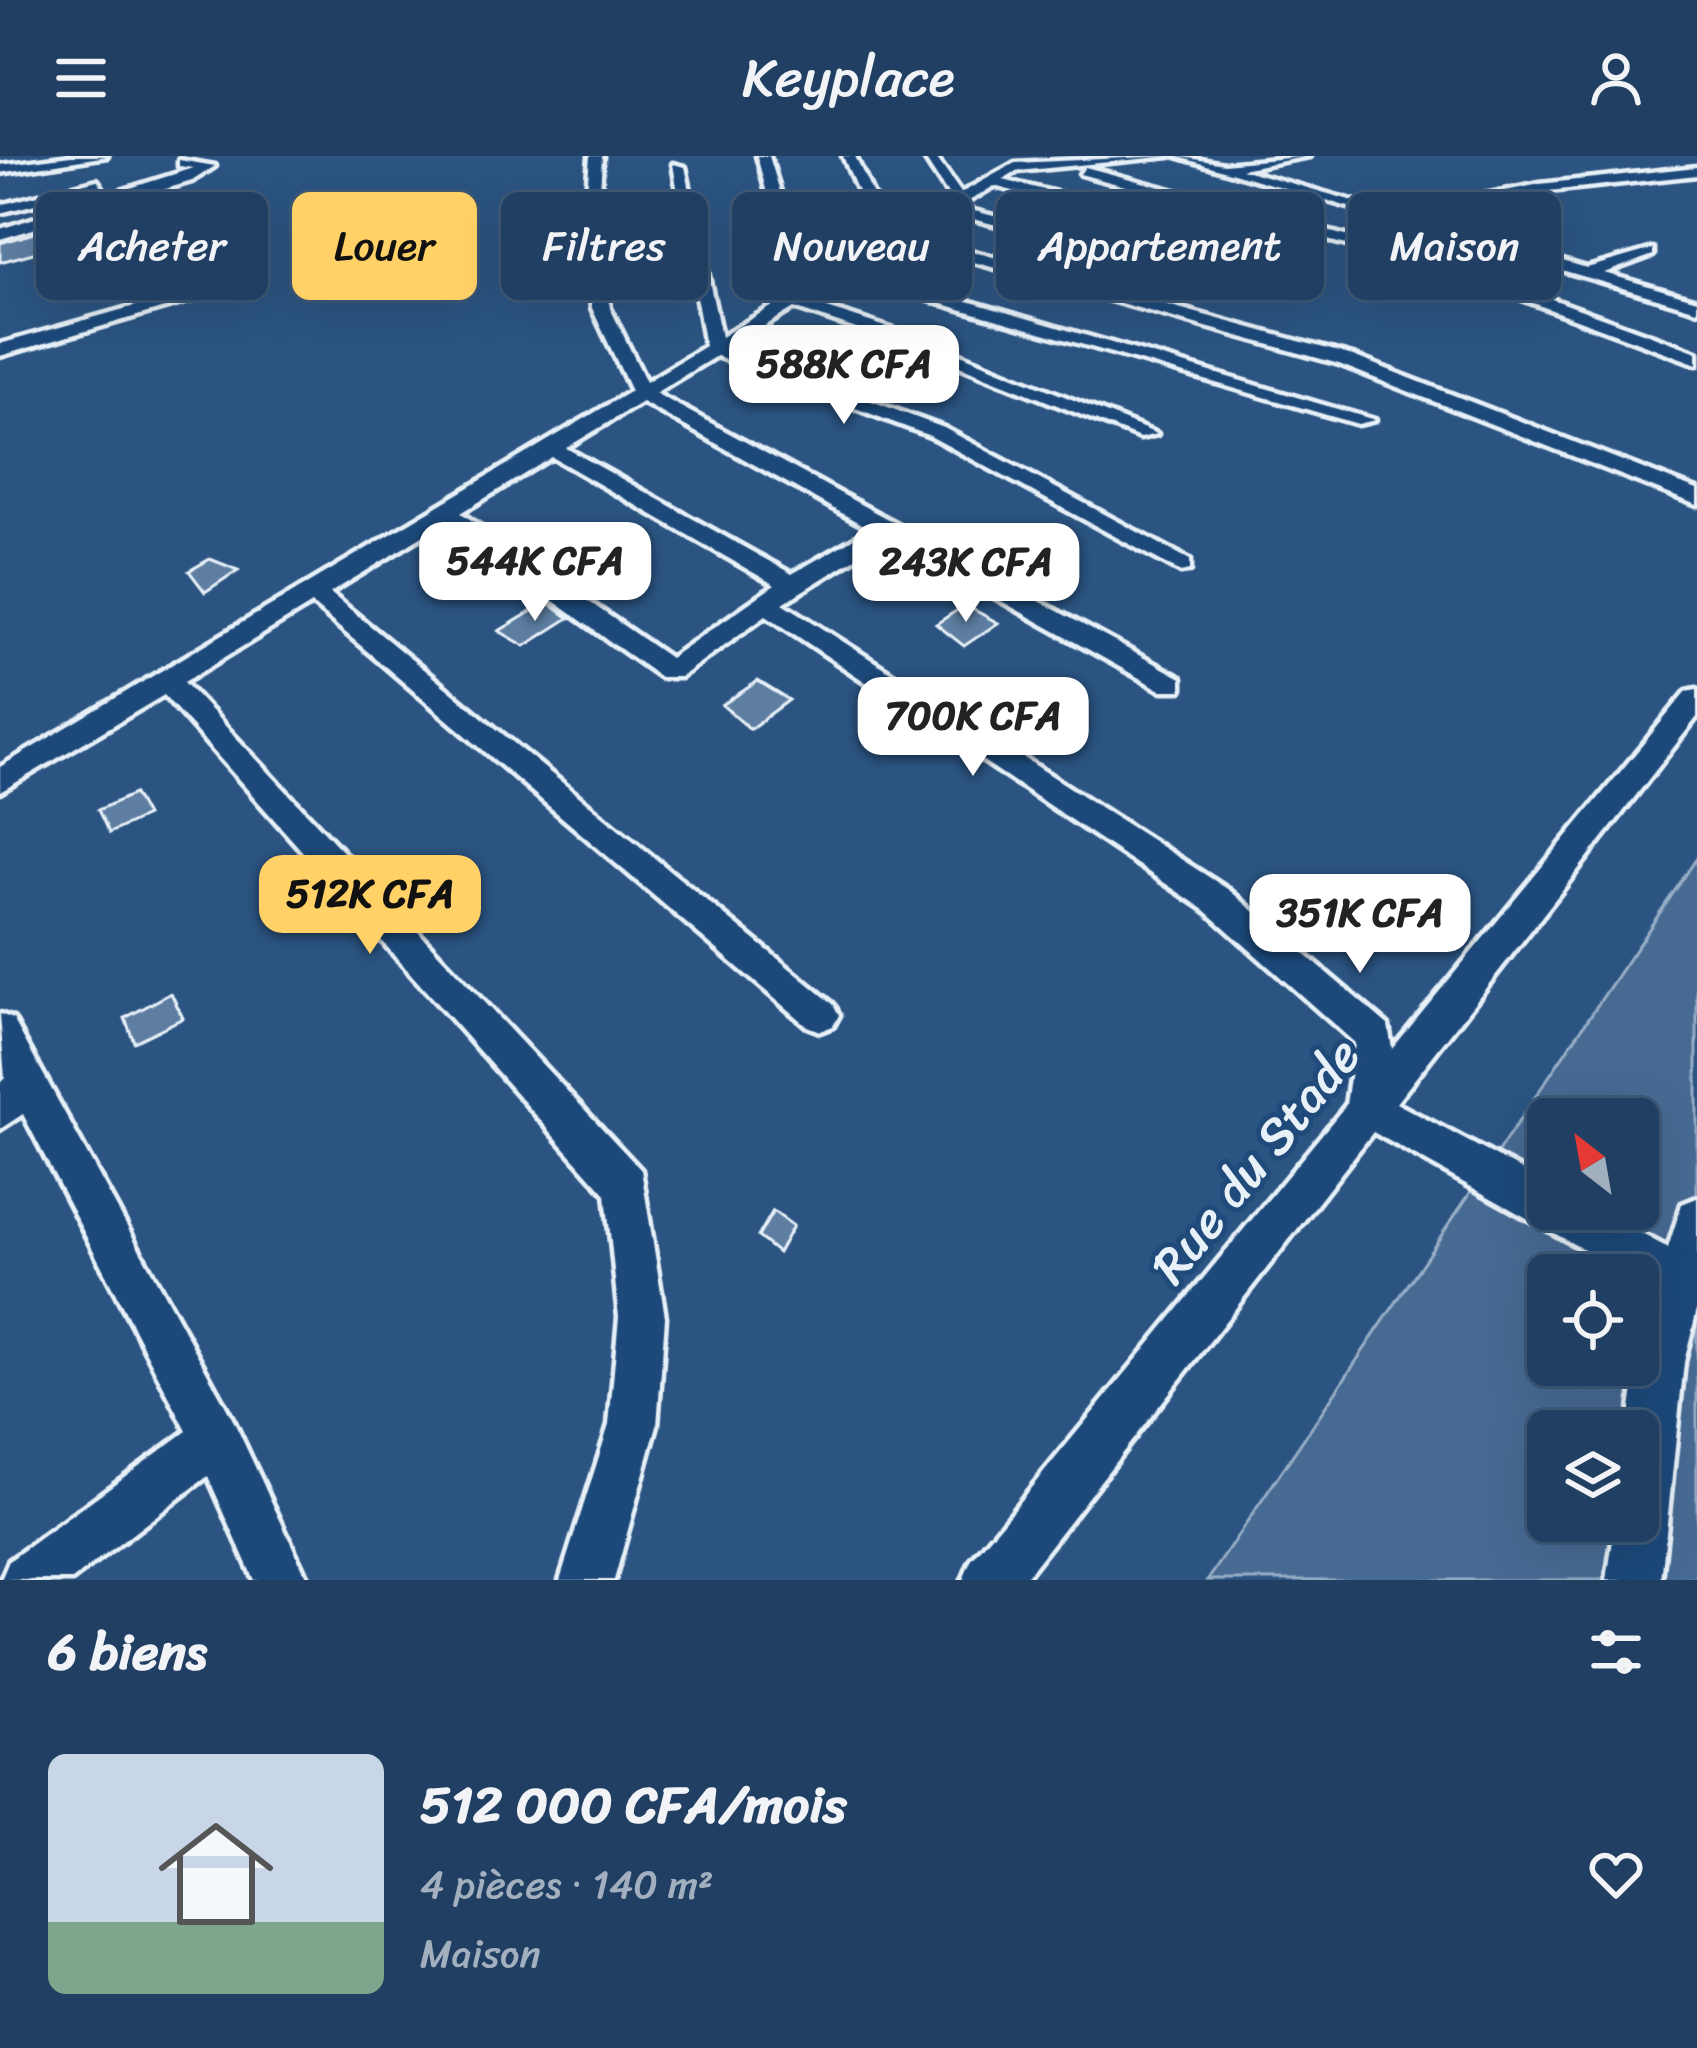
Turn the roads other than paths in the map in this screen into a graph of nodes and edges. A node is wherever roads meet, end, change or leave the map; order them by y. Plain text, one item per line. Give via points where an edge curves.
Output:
1 (42, 156) edge
2 (100, 156) edge
3 (596, 156) edge
4 (763, 156) edge
5 (849, 156) edge
6 (929, 156) edge
7 (1164, 156) edge
8 (1182, 156) edge
9 (1303, 156) edge
10 (185, 159) edge
11 (1039, 159) edge
12 (5, 166) edge
13 (678, 167) dead end
14 (1220, 168) junction
15 (1697, 171) edge
16 (992, 181) junction
17 (773, 192) edge
18 (865, 192) edge
19 (947, 192) edge
20 (1037, 192) edge
21 (1518, 192) edge
22 (972, 193) edge
23 (1348, 203) edge
24 (0, 209) edge
25 (0, 233) edge
26 (1647, 252) dead end
27 (972, 256) edge
28 (1561, 263) edge
29 (1592, 272) junction
30 (175, 300) edge
31 (794, 300) edge
32 (947, 300) edge
33 (791, 302) junction
34 (1697, 305) edge
35 (715, 349) junction
36 (0, 350) edge
37 (1697, 358) edge
38 (641, 394) junction
39 (1365, 420) dead end
40 (1147, 434) dead end
41 (553, 448) junction
42 (1697, 498) edge
43 (447, 514) junction
44 (887, 529) junction
45 (1180, 565) dead end
46 (315, 592) junction
47 (779, 593) junction
48 (167, 681) junction
49 (1171, 684) dead end
50 (1697, 698) edge
51 (0, 781) edge
52 (820, 1016) dead end
53 (0, 1031) edge
54 (14, 1096) edge
55 (1366, 1107) junction
56 (1527, 1195) edge
57 (1697, 1220) edge
58 (1590, 1230) edge
59 (1688, 1284) edge
60 (217, 1439) junction
61 (28, 1580) edge
62 (281, 1580) edge
63 (587, 1580) edge
64 (990, 1580) edge
65 (1634, 1580) edge

1 - 12 street
2 - 12 street
3 - 38 street via 591,230 601,308
4 - 17 street
5 - 18 street
6 - 19 street
7 - 11 street
8 - 14 street
9 - 14 street
10 - 24 street
10 - 25 street via 208,166
11 - 16 street
11 - 37 street via 1447,267
13 - 35 street
14 - 23 street
15 - 21 street
16 - 20 street
16 - 22 street
26 - 29 street
27 - 42 street via 1346,360
28 - 29 street
29 - 34 street
30 - 36 street
31 - 33 street
32 - 39 street
33 - 35 street
33 - 40 street
35 - 38 street
35 - 45 street via 937,432
38 - 41 street
38 - 44 street
41 - 43 street
41 - 47 street
43 - 46 street
43 - 47 street via 670,671
44 - 47 street
44 - 49 street
46 - 48 street
46 - 52 street
47 - 55 street via 1217,900 1375,1037
48 - 51 street
48 - 63 street via 626,1185 642,1317 633,1425
50 - 55 street, Rue du Stade
53 - 54 street
54 - 60 street
55 - 56 street
55 - 64 street, Rue du Stade
57 - 59 street
58 - 59 street
59 - 65 street via 1641,1495
60 - 61 street
60 - 62 street

